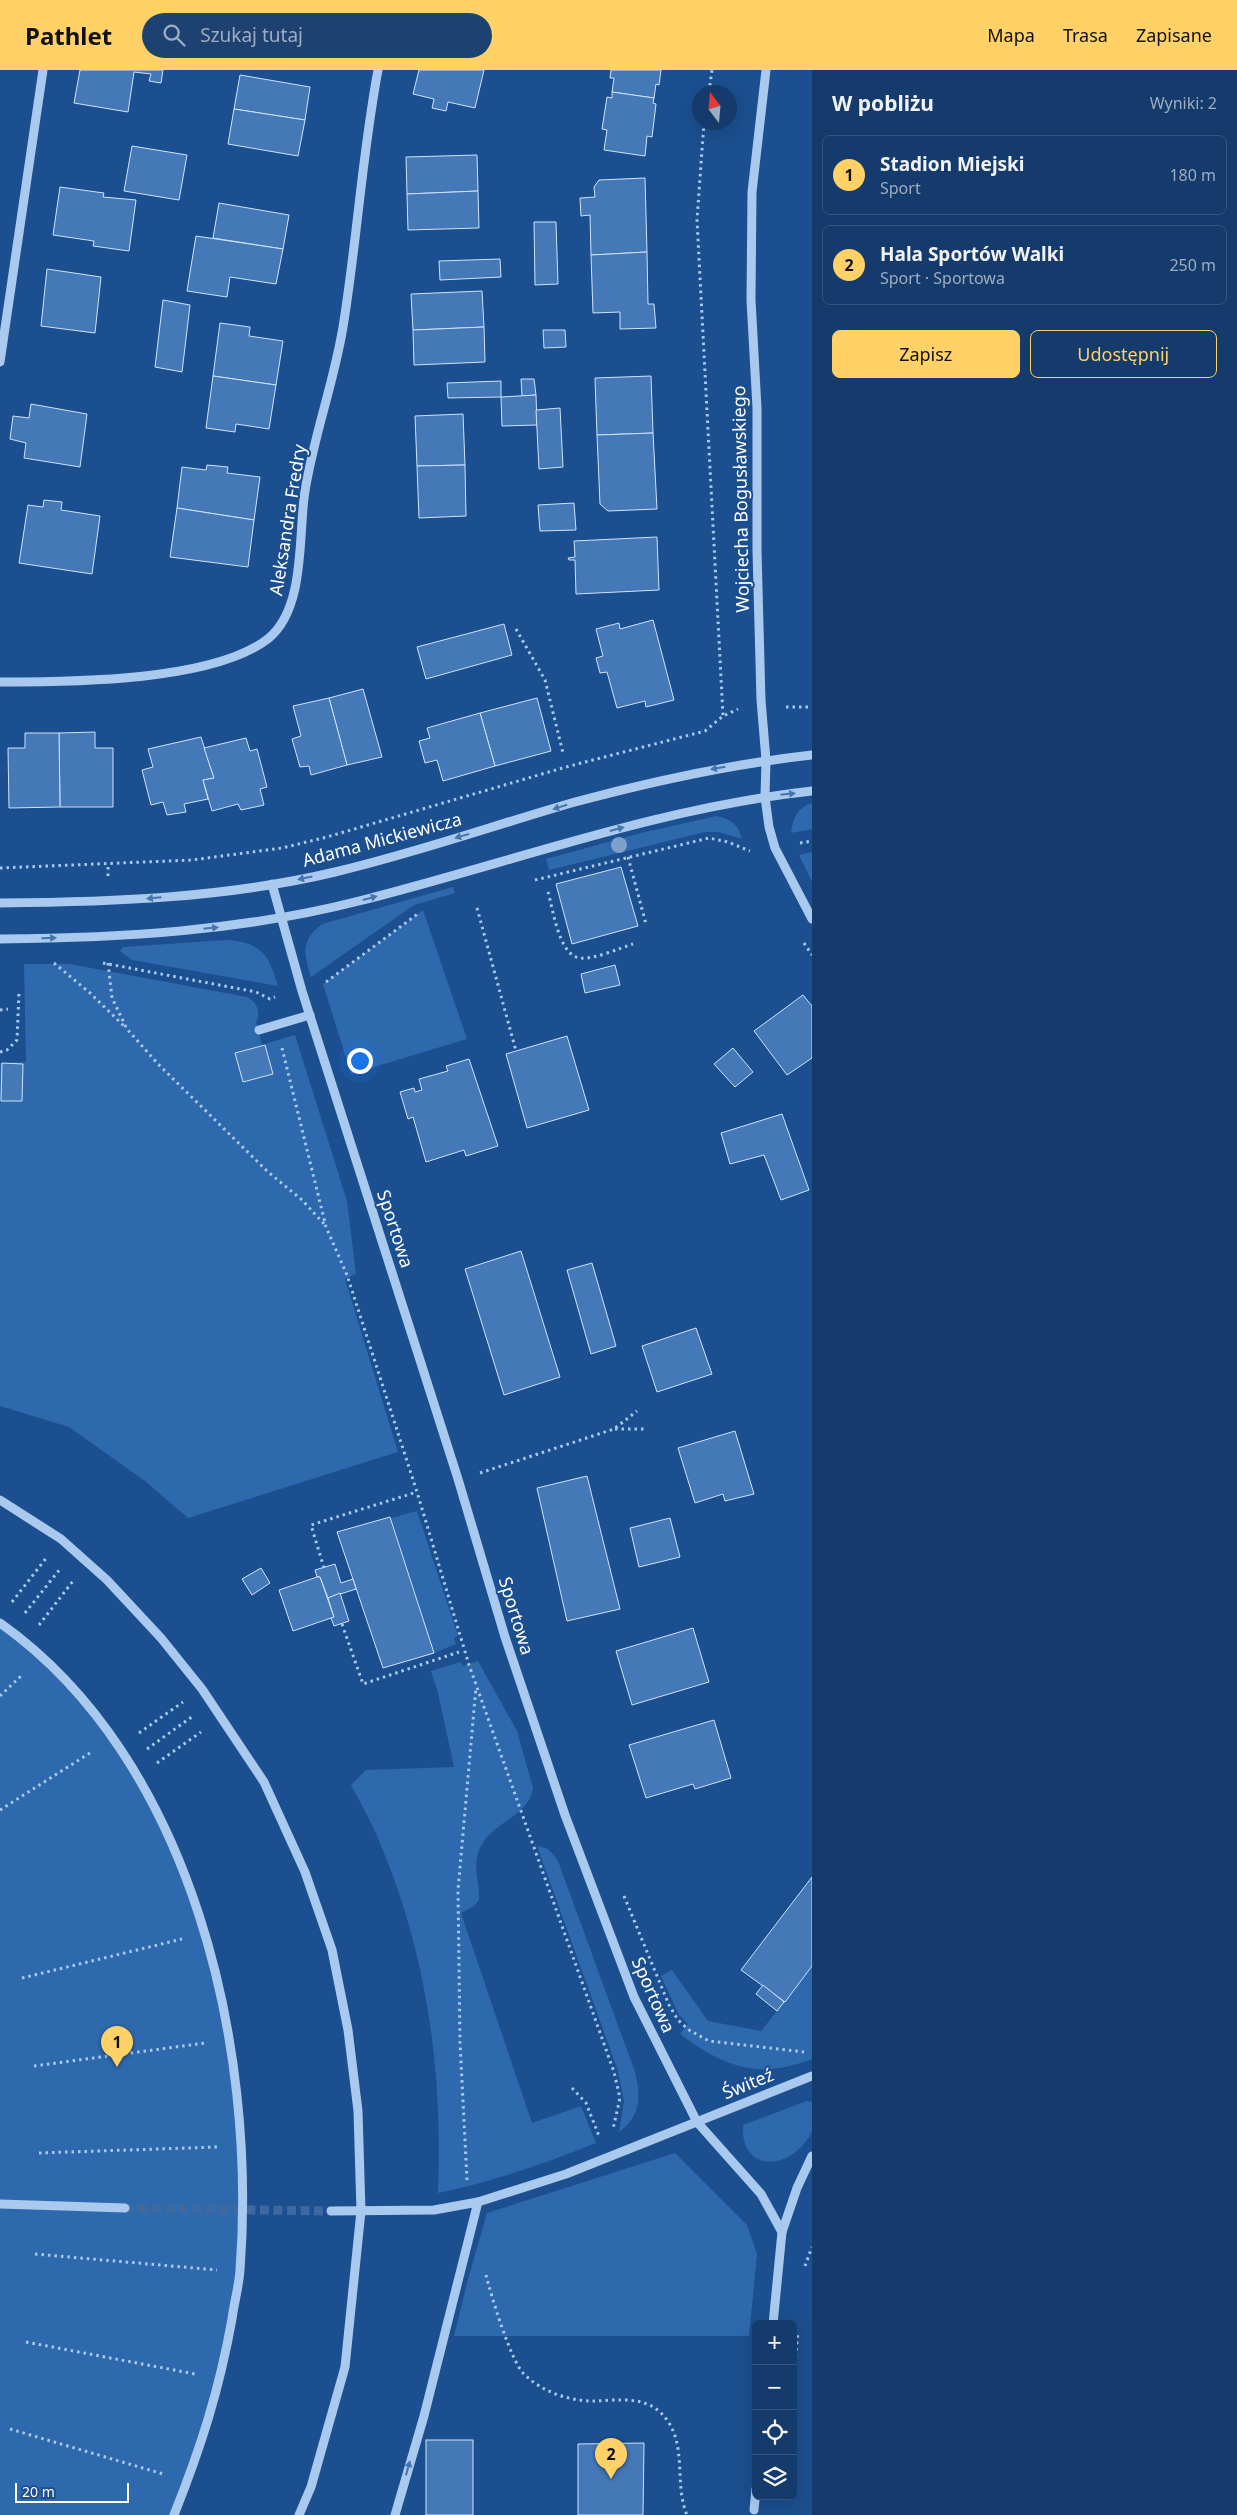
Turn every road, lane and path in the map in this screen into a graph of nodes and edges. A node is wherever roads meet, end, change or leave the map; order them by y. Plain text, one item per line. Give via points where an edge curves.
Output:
1 (43, 70) edge
2 (378, 70) edge
3 (712, 70) edge
4 (766, 70) edge
5 (710, 85) edge
6 (703, 130) edge
7 (0, 362) edge
8 (516, 629) dead end
9 (0, 682) edge
10 (762, 707) junction
11 (812, 708) edge
12 (723, 716) junction
13 (563, 753) dead end
14 (812, 755) edge
15 (766, 760) junction
16 (812, 791) edge
17 (765, 797) junction
18 (775, 848) junction
19 (628, 857) junction
20 (0, 868) edge
21 (526, 882) dead end
22 (272, 884) junction
23 (548, 892) dead end
24 (0, 903) edge
25 (477, 908) dead end
26 (423, 910) dead end
27 (282, 918) junction
28 (812, 919) edge
29 (646, 924) dead end
30 (0, 939) edge
31 (633, 944) dead end
32 (52, 962) dead end
33 (99, 962) dead end
34 (108, 963) junction
35 (302, 991) junction
36 (19, 992) dead end
37 (8, 1009) dead end
38 (0, 1010) edge
39 (310, 1015) junction
40 (276, 1025) junction
41 (128, 1030) junction
42 (258, 1030) dead end
43 (516, 1051) dead end
44 (0, 1052) edge
45 (326, 1227) junction
46 (637, 1411) dead end
47 (614, 1428) junction
48 (644, 1429) dead end
49 (475, 1464) dead end
50 (478, 1473) junction
51 (458, 1479) junction
52 (481, 1483) dead end
53 (417, 1492) junction
54 (0, 1500) edge
55 (61, 1539) junction
56 (74, 1550) junction
57 (87, 1562) junction
58 (324, 1568) dead end
59 (6, 1610) dead end
60 (0, 1623) edge
61 (342, 1624) dead end
62 (11, 1631) junction
63 (25, 1643) junction
64 (459, 1652) dead end
65 (40, 1657) junction
66 (476, 1684) junction
67 (202, 1689) junction
68 (0, 1696) edge
69 (211, 1702) junction
70 (222, 1717) junction
71 (112, 1739) junction
72 (118, 1748) junction
73 (128, 1762) junction
74 (137, 1776) junction
75 (0, 1810) edge
76 (622, 1891) dead end
77 (204, 1934) junction
78 (22, 1978) dead end
79 (230, 2040) junction
80 (812, 2053) edge
81 (34, 2066) dead end
82 (812, 2076) edge
83 (572, 2088) dead end
84 (697, 2122) junction
85 (240, 2146) junction
86 (39, 2153) dead end
87 (812, 2156) edge
88 (607, 2157) junction
89 (478, 2202) junction
90 (0, 2204) edge
91 (125, 2208) tunnel mouth
92 (331, 2211) tunnel mouth
93 (361, 2211) junction
94 (782, 2232) junction
95 (35, 2254) dead end
96 (488, 2267) dead end
97 (240, 2272) junction
98 (773, 2320) edge
99 (26, 2342) dead end
100 (220, 2379) junction
101 (10, 2429) dead end
102 (188, 2481) junction
103 (755, 2500) edge
104 (754, 2510) dead end
105 (174, 2515) edge
106 (299, 2515) edge
107 (394, 2515) edge
108 (687, 2515) edge

1 - 7 street
2 - 9 street, Aleksandra Fredry via 343,328 306,490 297,578 289,610 271,636 252,650 197,666 155,675 71,682
3 - 5 path
4 - 10 street, Wojciecha Bogusławskiego via 752,192 751,300 757,408
6 - 12 path via 697,220
8 - 13 path via 545,680
10 - 11 path
10 - 12 path via 741,708
10 - 15 street, Wojciecha Bogusławskiego
12 - 20 path via 705,731 282,848 192,860
14 - 15 street, Adama Mickiewicza
15 - 17 street, Wojciecha Bogusławskiego
15 -> 22 street, Adama Mickiewicza via 615,792 336,872
17 -> 16 street
17 - 18 street, Wojciecha Bogusławskiego
27 -> 17 street via 359,901 620,828
18 - 19 path via 748,851 709,838
18 - 28 street, Wojciecha Bogusławskiego
19 - 21 path
19 - 29 path
22 -> 24 street, Adama Mickiewicza via 108,902
22 - 27 street, Sportowa
23 - 31 path via 561,940 573,956 581,958
25 - 43 path
26 - 35 path via 323,984
30 -> 27 street via 171,933
27 - 35 street, Sportowa
32 - 41 path
33 - 34 path
34 - 35 path via 256,992 270,998
34 - 41 path via 112,998
35 - 39 street, Sportowa
36 - 44 path via 17,1040
37 - 38 path
39 - 40 street
39 - 51 street, Sportowa
40 - 42 street
40 - 45 path
41 - 45 path via 158,1064 267,1171 302,1200
45 - 53 path via 348,1276
46 - 47 path
47 - 48 path
47 - 50 path
49 - 50 path
50 - 51 path
50 - 52 path
51 - 84 street, Sportowa via 505,1637 565,1815 634,1997
53 - 58 path via 311,1525
53 - 66 path
54 - 55 street
55 - 56 street
55 - 59 path
56 - 57 street
56 - 62 path
57 - 63 path
57 - 67 street via 161,1638
60 - 62 street
61 - 64 path via 363,1684
62 - 63 street
63 - 65 street
65 - 68 path
65 - 71 street via 102,1723
66 - 88 path via 614,2072 620,2098
66 - 89 path via 458,1890 466,2179
67 - 69 street
67 - 72 path
69 - 70 street
69 - 73 path
70 - 74 path
70 - 93 street via 264,1782 305,1872 332,1950 348,2030 358,2111
71 - 72 street
71 - 75 path
72 - 73 street
73 - 74 street
74 - 77 street via 162,1820
76 - 80 path via 670,2005 678,2020 689,2030 709,2041
77 - 78 path
77 - 79 street
79 - 81 path
79 - 85 street via 238,2095
82 - 84 street, Świteź
83 - 88 path via 586,2103
84 - 88 street, Świteź
84 - 94 street, Sportowa via 761,2194
85 - 86 path
85 - 97 street
87 - 94 street via 796,2188
88 - 89 street, Świteź
89 - 93 street, Świteź via 434,2210
107 -> 89 street via 424,2416
90 - 91 street
92 - 93 street, Świteź
93 - 106 street via 345,2367 311,2487
94 - 98 street
95 - 97 path
96 - 108 path via 486,2276 491,2296 523,2374 550,2393 588,2401 631,2398 653,2407 667,2419 679,2442 680,2480
97 - 100 street
99 - 100 path
100 - 102 street
101 - 102 path
102 - 105 street
103 - 104 street

